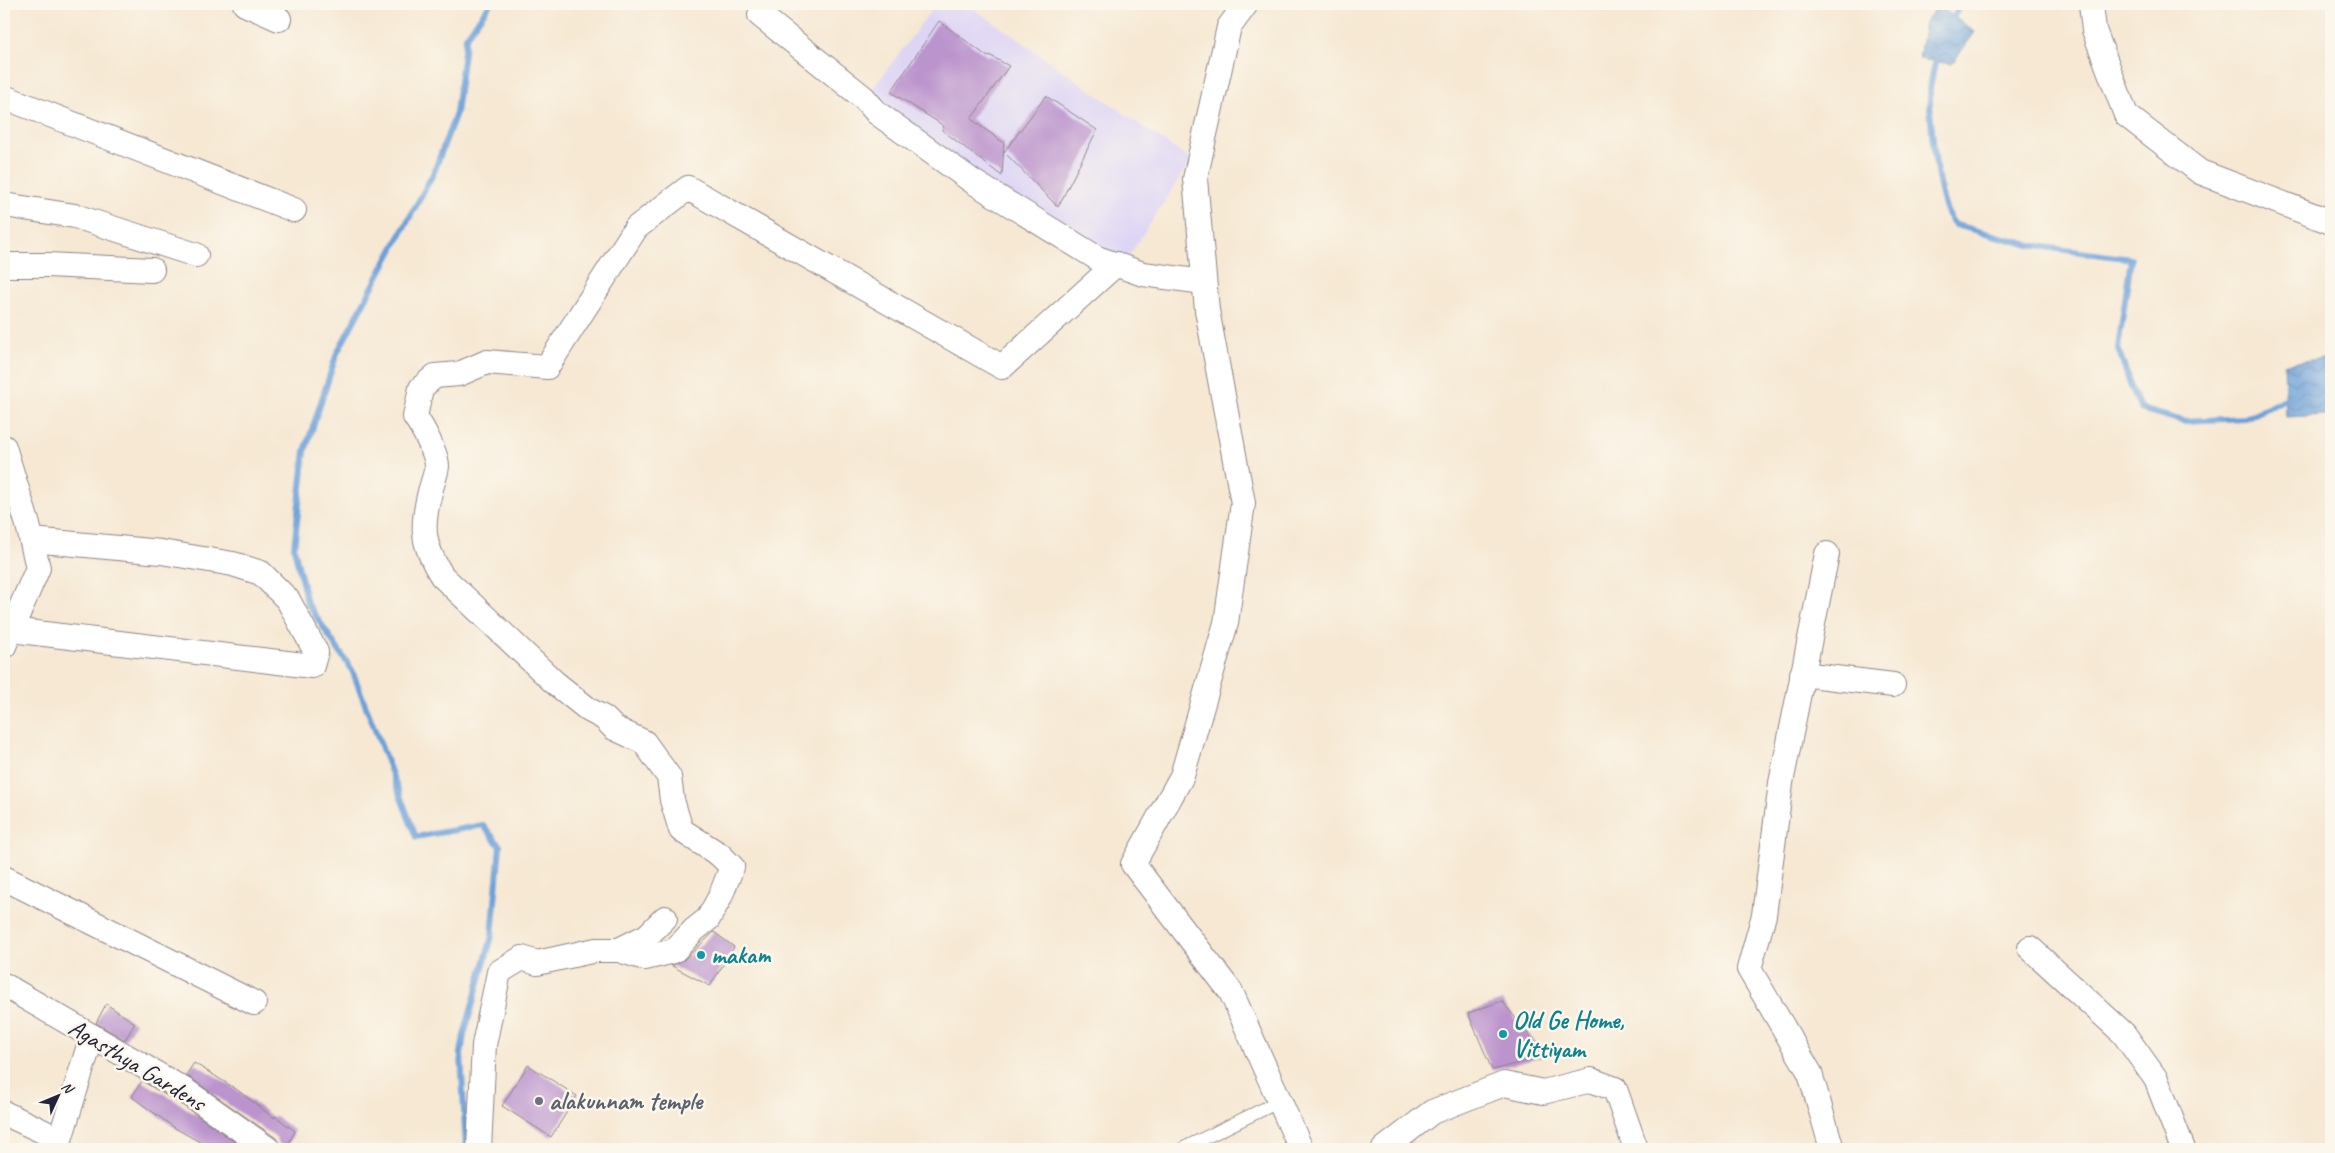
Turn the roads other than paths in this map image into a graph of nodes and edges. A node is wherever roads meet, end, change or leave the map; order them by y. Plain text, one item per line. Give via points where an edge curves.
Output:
1 (245, 4) edge
2 (1246, 4) edge
3 (2091, 4) edge
4 (760, 15) dead end
5 (279, 19) dead end
6 (4, 97) edge
7 (4, 204) edge
8 (294, 210) dead end
9 (2331, 222) edge
10 (196, 255) dead end
11 (1106, 261) junction
12 (4, 265) edge
13 (152, 270) dead end
14 (1204, 282) junction
15 (4, 447) edge
16 (32, 540) junction
17 (1826, 554) dead end
18 (7, 638) edge
19 (1802, 674) junction
20 (1893, 685) dead end
21 (4, 878) edge
22 (665, 918) dead end
23 (2030, 948) dead end
24 (619, 950) junction
25 (4, 985) edge
26 (254, 1003) dead end
27 (92, 1036) junction
28 (1280, 1101) junction
29 (4, 1113) edge
30 (58, 1144) edge
31 (268, 1149) edge
32 (479, 1149) edge
33 (1182, 1149) edge
34 (1301, 1149) edge
35 (1384, 1149) edge
36 (1636, 1149) edge
37 (1832, 1149) edge
38 (2183, 1149) edge

1 - 5 street
2 - 14 street via 1229,26 1196,178
3 - 9 street via 2094,30 2126,115 2200,172
4 - 11 street via 864,98 877,113 972,182
6 - 8 street
7 - 10 street via 75,216
11 - 14 street via 1143,274
11 - 24 street via 1002,367 688,188 636,228 547,367 487,362 459,374 435,376 421,388 415,417 423,428 437,465 424,515 428,555 442,576 554,682 614,728 644,742 669,777 681,830 720,855 732,867 708,919 674,951 645,958
12 - 13 street
14 - 28 street via 1243,503 1226,623 1182,776 1133,864 1231,992
15 - 16 street
16 - 18 street via 38,568
16 - 18 street via 161,552 233,564 261,573 288,600 316,652 312,666
17 - 19 street
19 - 20 street
19 - 37 street via 1781,783 1764,915 1749,969 1810,1073
21 - 26 street
22 - 24 street via 647,936
23 - 38 street via 2124,1034 2156,1079
24 - 32 street via 579,952 537,963 522,958 499,972 484,1045
25 - 27 street, Agasthya Gardens
27 - 30 street
27 - 31 street, Agasthya Gardens via 186,1091
28 - 33 lane
28 - 34 street
29 - 30 street
35 - 36 street via 1432,1112 1504,1084 1543,1092 1591,1080 1615,1089

